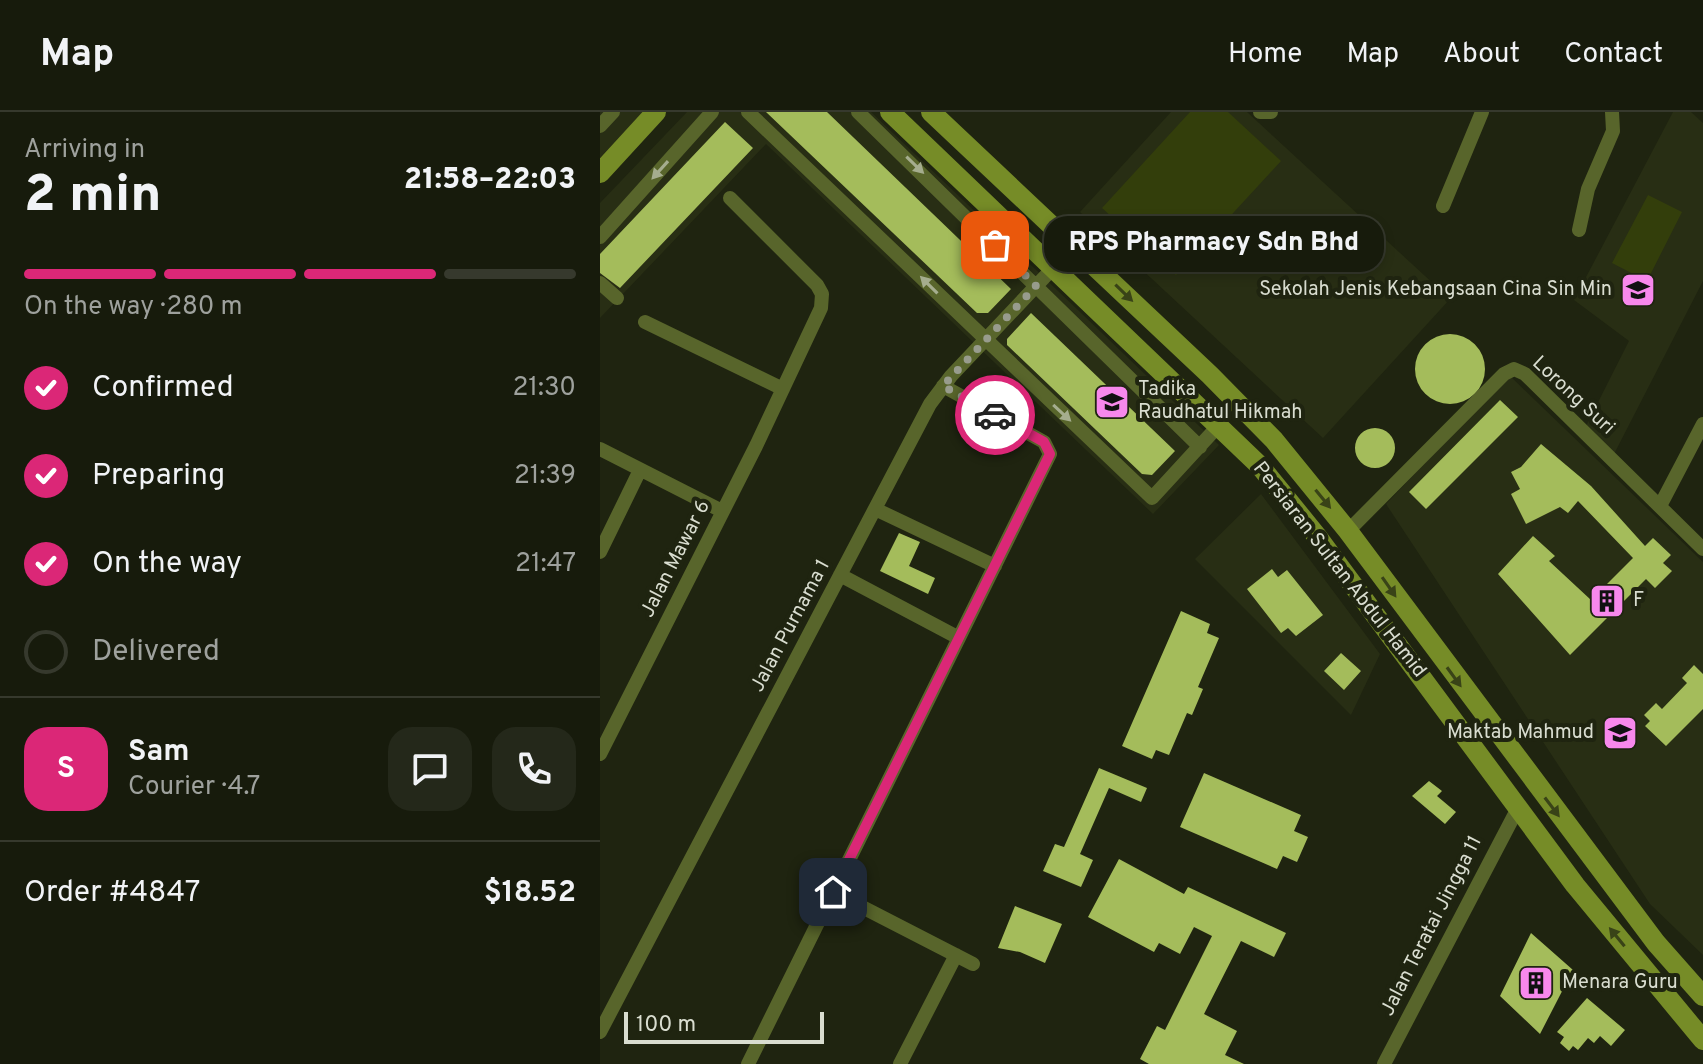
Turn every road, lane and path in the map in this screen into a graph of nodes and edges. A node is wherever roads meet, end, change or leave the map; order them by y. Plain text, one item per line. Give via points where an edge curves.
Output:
1 (613, 112) edge
2 (656, 112) edge
3 (712, 112) edge
4 (748, 112) edge
5 (858, 112) edge
6 (890, 112) edge
7 (931, 112) edge
8 (1260, 112) edge
9 (1271, 112) edge
10 (1482, 112) edge
11 (1612, 112) edge
12 (600, 126) edge
13 (600, 173) edge
14 (730, 198) dead end
15 (1443, 206) dead end
16 (1579, 230) dead end
17 (600, 237) edge
18 (1055, 266) junction
19 (600, 283) edge
20 (1036, 286) junction
21 (617, 298) dead end
22 (645, 322) dead end
23 (984, 341) junction
24 (785, 385) junction
25 (943, 386) junction
26 (1220, 424) junction
27 (1703, 424) edge
28 (1200, 447) junction
29 (600, 449) edge
30 (640, 470) junction
31 (1660, 506) junction
32 (875, 509) junction
33 (722, 511) junction
34 (1348, 531) junction
35 (1703, 549) edge
36 (600, 552) edge
37 (1370, 560) junction
38 (995, 566) junction
39 (840, 575) junction
40 (1348, 577) junction
41 (959, 638) junction
42 (600, 754) edge
43 (1518, 808) junction
44 (833, 892) junction
45 (956, 955) junction
46 (973, 964) dead end
47 (1703, 996) edge
48 (600, 1032) edge
49 (1703, 1040) edge
50 (748, 1064) edge
51 (900, 1064) edge
52 (1384, 1064) edge

1 - 12 street
2 - 13 main road
3 -> 17 street
23 -> 4 street
5 -> 20 street
6 - 18 main road, Persiaran Sultan Abdul Hamid
7 -> 34 main road, Persiaran Sultan Abdul Hamid via 1236,400
8 - 9 street
10 - 15 street
11 - 16 street via 1613,131 1588,189
14 - 24 street, Jalan Mawar 6 via 822,294 819,316
18 - 20 street, Jalan Purnama 1
18 - 26 main road, Persiaran Sultan Abdul Hamid
19 - 21 street
20 - 23 street, Jalan Purnama 1
20 - 28 street
22 - 24 street
23 - 25 street, Jalan Purnama 1
23 -> 28 street via 1152,498
24 - 33 street, Jalan Mawar 6
25 - 32 street, Jalan Purnama 1
25 - 38 street via 1050,447
26 - 28 street
26 - 40 main road, Persiaran Sultan Abdul Hamid
27 - 31 street
29 - 30 street
30 - 33 street
30 - 36 street
31 - 34 street, Lorong Suri via 1525,374 1510,369
31 - 35 street, Lorong Suri
32 - 38 street
32 - 39 street, Jalan Purnama 1
33 - 42 street, Jalan Mawar 6
34 - 37 main road, Persiaran Sultan Abdul Hamid
37 - 40 main road
37 -> 47 main road, Persiaran Sultan Abdul Hamid via 1656,943
38 - 41 street
39 - 41 street
39 - 48 street, Jalan Purnama 1
40 - 43 main road, Persiaran Sultan Abdul Hamid
41 - 44 street
49 -> 43 main road, Persiaran Sultan Abdul Hamid
43 - 52 street, Jalan Teratai Jingga 11
44 - 45 street
44 - 50 street
45 - 46 street
45 - 51 street

